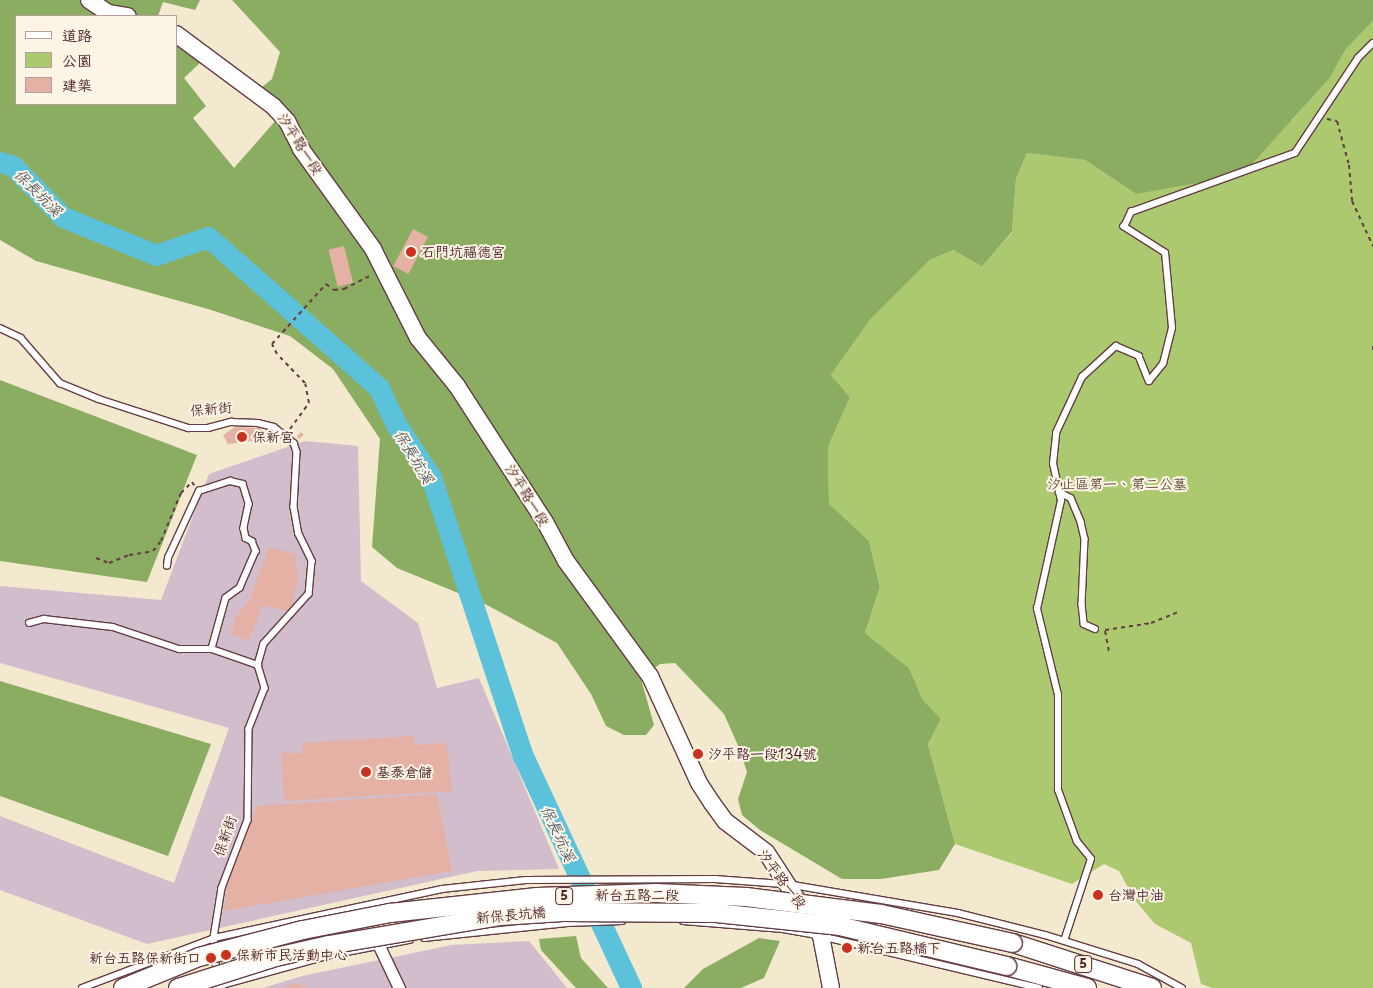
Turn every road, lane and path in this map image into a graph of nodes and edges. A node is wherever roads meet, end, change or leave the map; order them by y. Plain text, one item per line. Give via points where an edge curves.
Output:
1 (89, 0) edge
2 (121, 15) edge
3 (178, 36) edge
4 (1373, 43) edge
5 (1317, 119) junction
6 (1373, 246) edge
7 (382, 264) junction
8 (0, 328) edge
9 (1373, 346) edge
10 (1373, 352) edge
11 (285, 435) junction
12 (199, 491) junction
13 (1059, 492) junction
14 (96, 558) dead end
15 (167, 566) dead end
16 (1178, 612) dead end
17 (29, 624) dead end
18 (1096, 629) joint
19 (1105, 630) junction
20 (212, 650) junction
21 (1109, 652) dead end
22 (258, 665) junction
23 (789, 885) junction
24 (821, 936) junction
25 (214, 938) junction
26 (1064, 941) junction
27 (379, 946) junction
28 (216, 987) edge
29 (82, 988) edge
30 (123, 988) edge
31 (178, 988) edge
32 (399, 988) edge
33 (831, 988) edge
34 (1039, 988) edge
35 (1087, 988) edge
36 (1152, 988) edge
37 (1182, 988) edge

1 - 2 street via 108,13
3 - 7 street, 汐平路一段 via 278,111
4 - 5 lane via 1358,58
5 - 6 path via 1337,120 1349,166 1352,201
5 - 13 lane via 1295,153 1131,212 1124,227 1165,253 1172,328 1163,364 1148,382 1139,356 1116,346 1082,377 1056,433 1053,464
7 - 11 path via 355,285 334,290 326,284 274,340 272,347 277,354 305,383 309,403
7 - 23 street, 汐平路一段 via 418,338 457,386 545,522 566,561 650,676 699,783 712,803 725,821 766,852
8 - 11 lane, 保新街 via 21,338 60,383 99,399 188,428 208,428 231,422 258,423 274,427
9 - 10 path
11 - 22 lane via 294,443 297,452 294,507 299,534 312,561 309,594 264,644
12 - 14 path via 192,482 181,493 161,541 152,551 129,554 109,563
12 - 15 lane
12 - 20 lane via 230,481 242,484 249,504 244,528 246,538 252,541 256,551 240,588 226,598
13 - 18 lane via 1071,498 1083,531 1084,624
13 - 26 lane via 1061,501 1037,609 1058,695 1058,790 1077,842 1091,859
16 - 19 path via 1151,624
17 - 20 lane via 44,619 72,620 113,627 179,649
18 - 19 path
19 - 21 path
20 - 22 lane
22 - 25 lane, 保新街 via 265,688 249,729 248,820 222,888
23 - 24 street, 汐平路一段
23 - 25 lane via 715,879 526,880 442,889
23 - 26 lane via 958,913
24 - 27 lane, 新保長坑橋 via 783,929 664,920 567,923 452,933
24 - 33 street, 汐平路一段
24 - 34 lane, 新保長坑橋
25 - 28 lane, 保新街
25 - 29 lane
26 - 37 lane via 1138,964
27 - 28 lane, 新保長坑橋 via 331,955
27 - 32 street
30 - 36 main road, 新台五路二段 / 5, bridge via 199,957 303,930 390,913 537,897 656,893 746,897 881,914 1013,944
31 - 35 main road, 新台五路二段 / 5, bridge via 276,957 329,945 500,916 563,912 716,913 840,926

